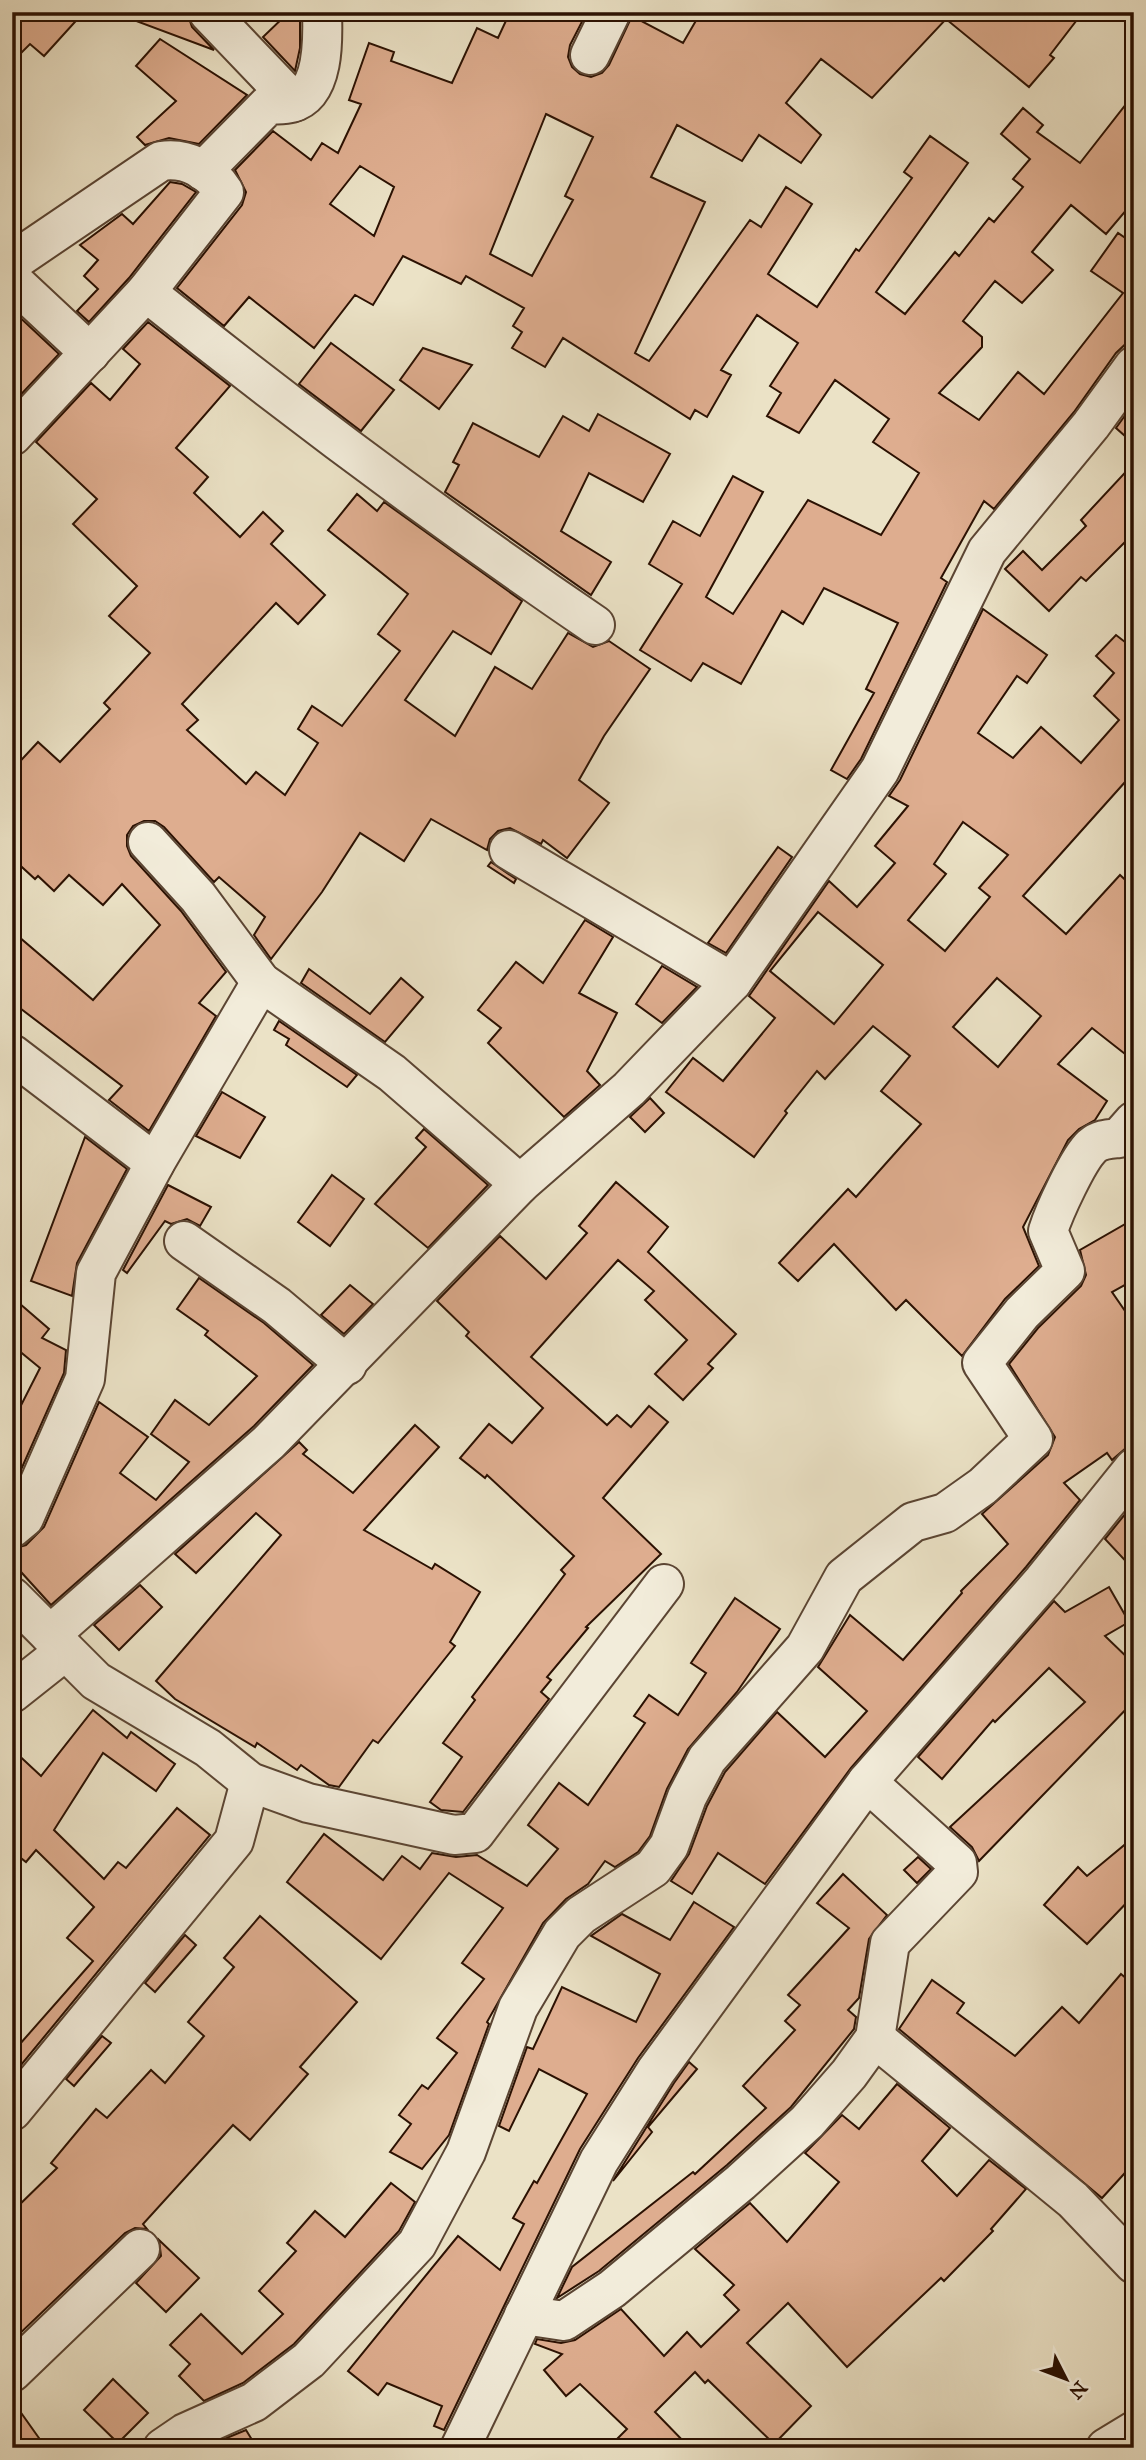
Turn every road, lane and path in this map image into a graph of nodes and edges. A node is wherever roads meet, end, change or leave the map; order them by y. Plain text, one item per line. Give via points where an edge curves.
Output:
1 (208, 12) edge
2 (322, 12) edge
3 (611, 12) edge
4 (590, 54) dead end
5 (294, 103) junction
6 (203, 171) junction
7 (12, 262) edge
8 (12, 280) edge
9 (146, 292) junction
10 (90, 354) junction
11 (1134, 366) edge
12 (12, 436) edge
13 (595, 625) dead end
14 (148, 842) dead end
15 (509, 850) dead end
16 (261, 982) junction
17 (733, 982) junction
18 (12, 1054) edge
19 (1134, 1121) edge
20 (155, 1163) junction
21 (520, 1184) junction
22 (184, 1241) dead end
23 (347, 1365) junction
24 (1134, 1468) edge
25 (12, 1528) edge
26 (664, 1584) dead end
27 (12, 1597) edge
28 (58, 1643) junction
29 (12, 1693) edge
30 (250, 1782) junction
31 (867, 1782) junction
32 (875, 2038) junction
33 (12, 2111) edge
34 (140, 2249) dead end
35 (1134, 2264) edge
36 (524, 2315) junction
37 (12, 2372) edge
38 (1134, 2431) edge
39 (163, 2448) edge
40 (460, 2448) edge
41 (1106, 2448) edge

1 - 5 street
2 - 5 street via 319,71
3 - 4 street
5 - 6 street via 268,105
6 - 7 street via 180,158 161,162
6 - 9 street via 221,187 222,198
8 - 10 street
9 - 10 street
9 - 13 street via 352,453
10 - 12 street
11 - 17 street via 987,551 880,771
14 - 16 street via 198,897
15 - 17 street
16 - 20 street
16 - 21 street via 392,1073
17 - 21 street via 629,1089
18 - 20 street
19 - 39 street via 1119,1138 1091,1147 1048,1231 1065,1270 1021,1313 982,1363 1033,1439 973,1493 945,1513 913,1522 845,1577 805,1648 707,1759 669,1846 653,1868 581,1915 562,1934 518,2008 466,2152 417,2244 309,2360 254,2402
20 - 25 street via 96,1273 85,1379 24,1518
21 - 23 street
22 - 23 street via 277,1306
23 - 28 street
24 - 31 street via 1043,1581
26 - 30 street via 475,1833 454,1835 308,1803
27 - 28 street
28 - 29 street
28 - 30 street via 96,1681 208,1748
30 - 33 street via 234,1841
31 - 32 street via 957,1863 958,1872 890,1943
31 - 36 street via 642,2094 599,2161
32 - 35 street via 1073,2200
32 - 36 street via 807,2122 612,2289 564,2321
34 - 37 street
36 - 40 street
38 - 41 street

